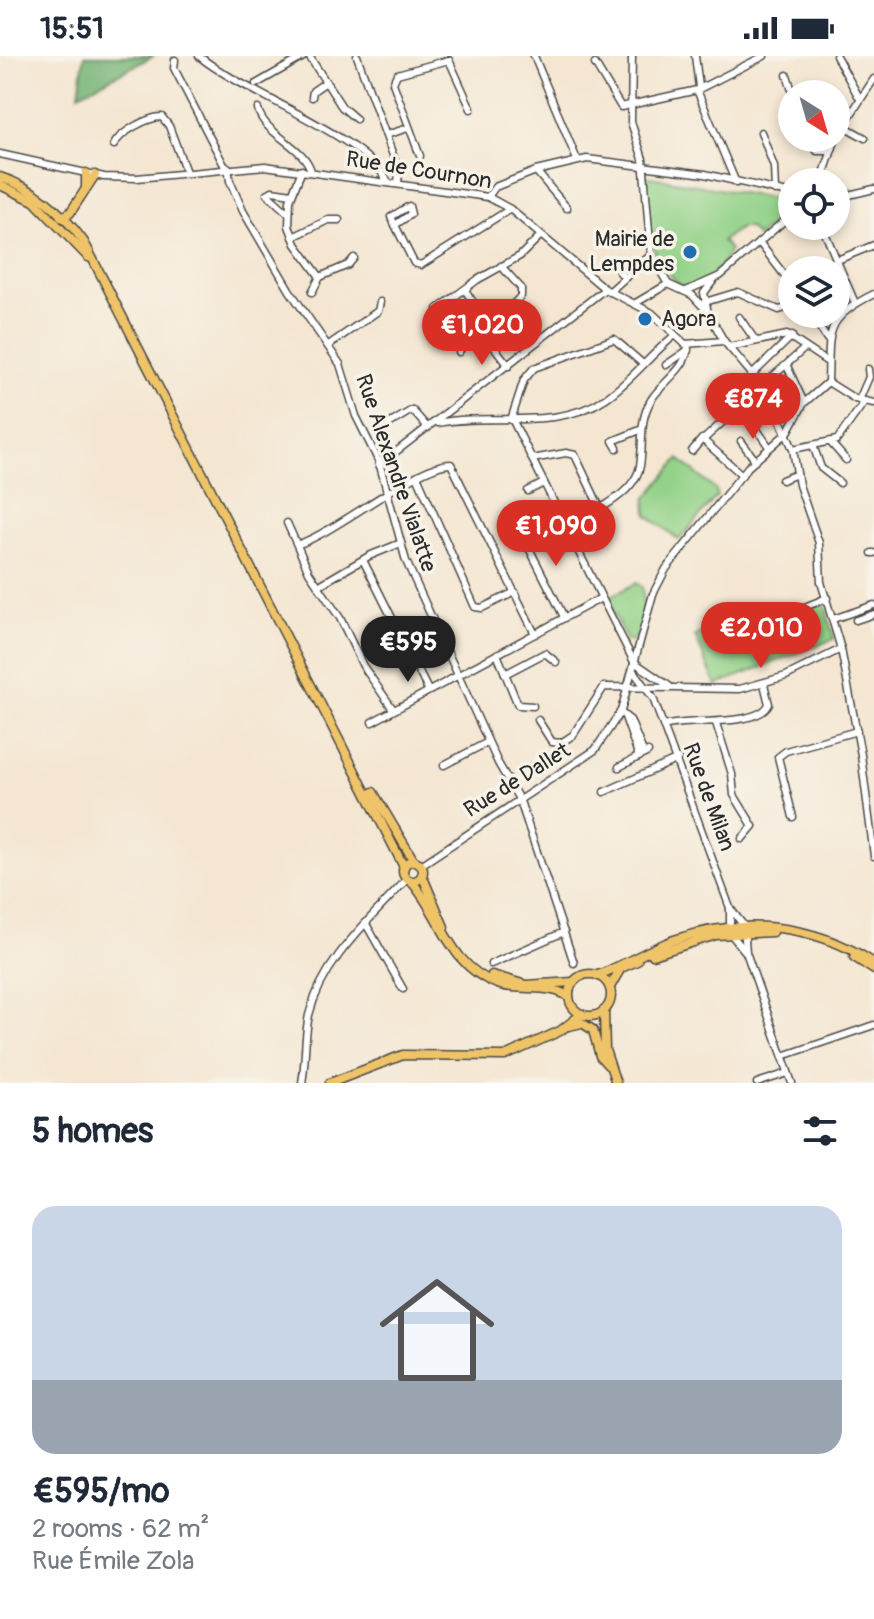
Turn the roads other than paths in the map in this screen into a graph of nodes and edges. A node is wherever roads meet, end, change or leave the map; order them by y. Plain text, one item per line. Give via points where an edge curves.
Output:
1 (199, 56) edge
2 (307, 56) edge
3 (357, 56) edge
4 (534, 56) edge
5 (632, 56) edge
6 (695, 56) edge
7 (764, 56) edge
8 (836, 56) edge
9 (175, 60) dead end
10 (595, 64) dead end
11 (787, 75) dead end
12 (874, 79) edge
13 (789, 80) edge
14 (326, 82) junction
15 (256, 84) dead end
16 (698, 89) junction
17 (312, 97) dead end
18 (860, 99) junction
19 (630, 104) junction
20 (258, 109) dead end
21 (471, 109) dead end
22 (850, 113) edge
23 (356, 119) dead end
24 (371, 122) dead end
25 (381, 122) junction
26 (408, 128) junction
27 (850, 130) edge
28 (761, 132) dead end
29 (386, 135) junction
30 (865, 138) dead end
31 (114, 145) dead end
32 (0, 154) edge
33 (420, 156) dead end
34 (577, 160) junction
35 (644, 165) junction
36 (227, 167) junction
37 (302, 170) junction
38 (311, 171) junction
39 (536, 171) junction
40 (186, 172) junction
41 (95, 175) junction
42 (0, 177) edge
43 (388, 182) junction
44 (398, 183) junction
45 (736, 183) junction
46 (0, 185) edge
47 (874, 189) edge
48 (775, 191) junction
49 (778, 192) edge
50 (292, 194) junction
51 (850, 195) edge
52 (488, 197) junction
53 (567, 208) dead end
54 (510, 209) junction
55 (288, 213) junction
56 (59, 219) junction
57 (339, 220) dead end
58 (395, 225) dead end
59 (778, 227) edge
60 (540, 236) junction
61 (293, 237) junction
62 (759, 242) junction
63 (874, 245) edge
64 (651, 255) junction
65 (847, 256) edge
66 (354, 258) dead end
67 (501, 266) junction
68 (615, 266) dead end
69 (778, 267) edge
70 (320, 277) junction
71 (624, 277) junction
72 (713, 281) junction
73 (668, 284) junction
74 (465, 290) junction
75 (607, 291) junction
76 (686, 291) junction
77 (312, 292) dead end
78 (850, 294) edge
79 (874, 294) edge
80 (644, 301) junction
81 (380, 302) dead end
82 (705, 302) junction
83 (855, 303) junction
84 (634, 304) junction
85 (438, 309) dead end
86 (647, 309) junction
87 (778, 310) edge
88 (708, 313) junction
89 (739, 317) dead end
90 (820, 328) edge
91 (483, 332) junction
92 (674, 336) junction
93 (792, 336) junction
94 (827, 339) junction
95 (755, 340) junction
96 (330, 344) junction
97 (726, 344) junction
98 (804, 347) junction
99 (688, 348) junction
100 (459, 352) dead end
101 (826, 361) junction
102 (643, 364) junction
103 (666, 365) dead end
104 (509, 366) junction
105 (787, 366) junction
106 (868, 369) dead end
107 (751, 376) junction
108 (828, 382) junction
109 (762, 386) junction
110 (768, 393) junction
111 (862, 401) junction
112 (460, 403) junction
113 (804, 403) junction
114 (874, 403) edge
115 (451, 411) junction
116 (471, 418) junction
117 (454, 419) junction
118 (512, 420) junction
119 (389, 424) dead end
120 (431, 426) junction
121 (640, 430) junction
122 (758, 431) dead end
123 (788, 432) junction
124 (703, 440) junction
125 (741, 441) dead end
126 (831, 443) junction
127 (813, 445) junction
128 (769, 447) junction
129 (617, 448) dead end
130 (793, 449) junction
131 (692, 451) dead end
132 (532, 459) junction
133 (755, 460) junction
134 (846, 460) dead end
135 (379, 465) junction
136 (797, 474) junction
137 (742, 475) junction
138 (418, 478) junction
139 (782, 480) dead end
140 (544, 483) junction
141 (840, 483) dead end
142 (528, 491) dead end
143 (387, 495) junction
144 (600, 508) junction
145 (287, 523) dead end
146 (564, 524) junction
147 (401, 543) junction
148 (299, 544) junction
149 (363, 560) junction
150 (318, 586) junction
151 (515, 592) junction
152 (601, 598) junction
153 (827, 598) junction
154 (874, 605) edge
155 (745, 607) dead end
156 (874, 614) edge
157 (564, 617) junction
158 (833, 619) junction
159 (856, 620) dead end
160 (535, 634) junction
161 (841, 649) junction
162 (497, 654) junction
163 (556, 662) dead end
164 (636, 663) junction
165 (634, 672) junction
166 (459, 674) junction
167 (505, 674) junction
168 (652, 675) junction
169 (764, 684) junction
170 (648, 686) junction
171 (672, 687) junction
172 (629, 689) junction
173 (428, 690) junction
174 (533, 706) dead end
175 (393, 709) junction
176 (622, 715) junction
177 (538, 720) dead end
178 (372, 722) dead end
179 (716, 723) junction
180 (664, 726) junction
181 (857, 731) junction
182 (488, 742) junction
183 (678, 759) junction
184 (444, 765) dead end
185 (619, 767) dead end
186 (358, 772) junction
187 (874, 773) edge
188 (864, 778) junction
189 (604, 792) dead end
190 (518, 799) junction
191 (793, 817) dead end
192 (742, 839) dead end
193 (874, 856) edge
194 (404, 867) junction
195 (419, 867) junction
196 (409, 880) junction
197 (730, 908) junction
198 (366, 924) junction
199 (745, 929) junction
200 (729, 930) junction
201 (564, 932) junction
202 (746, 952) junction
203 (629, 961) junction
204 (574, 963) dead end
205 (874, 963) edge
206 (491, 964) dead end
207 (874, 970) edge
208 (598, 975) junction
209 (573, 982) junction
210 (610, 987) junction
211 (403, 989) dead end
212 (571, 1001) junction
213 (604, 1011) junction
214 (587, 1015) junction
215 (874, 1025) edge
216 (564, 1028) junction
217 (602, 1030) junction
218 (783, 1056) junction
219 (609, 1066) junction
220 (788, 1073) junction
221 (302, 1083) edge
222 (330, 1083) edge
223 (616, 1083) edge
224 (757, 1083) edge
225 (792, 1083) edge

1 - 43 street via 337,137
2 - 14 street
2 - 15 street
3 - 25 street
4 - 34 street
5 - 19 street
6 - 16 street
7 - 16 street
8 - 18 street
9 - 36 street, Rue Alexandre Vialatte via 174,68
10 - 19 street via 621,107
11 - 13 street
12 - 18 street
14 - 17 street
14 - 23 street
16 - 19 street
16 - 45 street
18 - 22 street
19 - 35 street
20 - 38 street
21 - 26 street via 449,60 397,74 393,83
24 - 25 street
25 - 29 street
26 - 29 street
26 - 33 street
27 - 30 street
28 - 48 street via 774,167
29 - 44 street
31 - 40 street via 117,138 162,117
32 - 41 street, Rue de Cournon
34 - 35 street
34 - 39 street
35 - 45 street
35 - 64 street
36 - 37 street, Rue de Cournon
36 - 40 street, Rue de Cournon
36 - 96 street, Rue Alexandre Vialatte via 243,211 290,291
37 - 38 street, Rue de Cournon
37 - 50 street
38 - 43 street, Rue de Cournon
39 - 52 street via 495,187
39 - 53 street
40 - 41 street, Rue de Cournon
41 - 56 main road
42 - 56 main road via 42,198
43 - 44 street, Rue de Cournon
44 - 52 street, Rue de Cournon
45 - 48 street
46 - 56 main road
47 - 51 street
48 - 49 street
50 - 55 street
50 - 55 street via 267,193
52 - 54 street, Rue de Cournon
54 - 58 street via 421,265 414,263
54 - 60 street, Rue de Cournon
55 - 61 street
56 - 186 main road via 94,263
57 - 61 street
59 - 62 street
60 - 67 street
60 - 75 street, Rue de Cournon
61 - 70 street
62 - 69 street
62 - 72 street
63 - 65 street
64 - 71 street
64 - 73 street
66 - 70 street
67 - 74 street
67 - 91 street via 522,293
68 - 71 street
70 - 77 street
71 - 75 street
72 - 76 street
72 - 82 street
73 - 76 street
73 - 80 street
74 - 85 street
74 - 91 street via 473,302 472,318
75 - 84 street, Rue de Cournon
75 - 104 street
76 - 88 street
78 - 83 street
79 - 83 street
80 - 84 street
80 - 86 street
81 - 96 street via 378,311
82 - 87 street via 738,292
82 - 88 street
83 - 94 street
84 - 86 street, Rue de Cournon
86 - 92 street
88 - 97 street
89 - 95 street
90 - 94 street
91 - 100 street
91 - 104 street
92 - 99 street
92 - 102 street
93 - 95 street
93 - 98 street
93 - 107 street
94 - 101 street
95 - 97 street
96 - 135 street, Rue Alexandre Vialatte
97 - 99 street via 709,341
97 - 107 street
98 - 101 street
98 - 105 street
99 - 103 street
99 - 121 street via 686,360 649,405
101 - 108 street
102 - 118 street via 594,405
102 - 118 street via 614,339 540,364 524,380
104 - 112 street
105 - 109 street
105 - 113 street
106 - 111 street
107 - 109 street
108 - 111 street
108 - 113 street
109 - 110 street
110 - 113 street
110 - 123 street
110 - 124 street via 737,409
111 - 114 street
111 - 126 street via 843,436
112 - 115 street
112 - 116 street
113 - 123 street
115 - 117 street
115 - 120 street
116 - 117 street
116 - 118 street
117 - 120 street
118 - 132 street
119 - 120 street via 412,410
120 - 135 street
121 - 129 street via 613,441
121 - 144 street via 638,473 614,502
122 - 128 street
123 - 128 street, Rue de Dallet
123 - 130 street
124 - 131 street
124 - 137 street
125 - 133 street
126 - 127 street
126 - 134 street
127 - 130 street
127 - 141 street via 821,468
128 - 133 street, Rue de Dallet
130 - 136 street
132 - 140 street
132 - 144 street via 575,455
133 - 137 street, Rue de Dallet
135 - 143 street, Rue Alexandre Vialatte
136 - 139 street
136 - 153 street via 817,536
137 - 164 street, Rue de Dallet via 661,579
138 - 143 street
138 - 151 street via 445,464 456,468
138 - 151 street via 475,607
140 - 142 street
140 - 146 street
143 - 147 street, Rue Alexandre Vialatte
143 - 148 street
144 - 146 street
145 - 148 street
146 - 152 street
146 - 157 street via 531,540 529,548
147 - 149 street
147 - 166 street, Rue Alexandre Vialatte via 418,593
148 - 150 street
149 - 150 street
149 - 173 street
150 - 175 street
151 - 160 street
152 - 157 street
152 - 164 street
153 - 155 street via 755,627
153 - 158 street
154 - 158 street
156 - 159 street
157 - 160 street
158 - 161 street
160 - 162 street
161 - 169 street
161 - 181 street
162 - 166 street
162 - 167 street
163 - 167 street via 545,653
164 - 165 street, Rue de Dallet
164 - 168 street
165 - 170 street, Rue de Milan
165 - 172 street, Rue de Dallet
166 - 173 street
166 - 182 street, Rue Alexandre Vialatte
167 - 174 street via 518,705
168 - 170 street
168 - 171 street
169 - 171 street via 715,692
169 - 179 street via 766,711
170 - 171 street
170 - 172 street
170 - 180 street, Rue de Milan
172 - 176 street, Rue de Dallet
172 - 177 street via 604,687 573,735 561,743 552,742
173 - 175 street
175 - 178 street
176 - 185 street via 644,754
176 - 190 street, Rue de Dallet via 585,759
179 - 180 street
179 - 192 street via 734,795 753,826
180 - 183 street, Rue de Milan
181 - 188 street
181 - 191 street via 778,757
182 - 184 street
182 - 190 street, Rue Alexandre Vialatte
183 - 189 street
183 - 197 street, Rue de Milan
186 - 194 main road
186 - 195 main road
187 - 188 street
188 - 193 street
190 - 195 street, Rue de Dallet
190 - 201 street, Rue Alexandre Vialatte
194 - 195 main road
194 - 196 main road
195 - 196 main road
195 - 209 main road via 452,940 481,969 526,985
196 - 198 street
196 - 212 main road via 453,950 478,974 506,987 558,990
197 - 199 street, Rue de Milan
197 - 200 street, Rue de Milan
198 - 211 street
198 - 221 street via 328,970 314,999
199 - 200 main road
199 - 202 street
199 - 205 main road via 812,935
199 - 207 main road via 810,939
200 - 202 street
200 - 203 main road
201 - 204 street, Rue Alexandre Vialatte
201 - 206 street
202 - 218 street
203 - 208 main road
203 - 210 main road
208 - 209 main road
208 - 210 main road
209 - 212 main road
210 - 213 main road via 612,997
212 - 214 main road
212 - 216 main road
213 - 214 main road
213 - 217 main road
214 - 216 main road
214 - 217 main road
215 - 218 street
216 - 219 main road via 589,1025
216 - 222 main road via 505,1056 417,1052 388,1058
217 - 219 main road
218 - 220 street
219 - 223 main road
220 - 224 street
220 - 225 street

